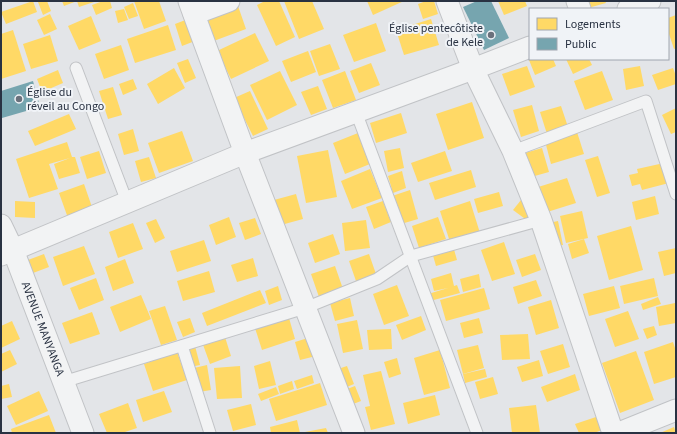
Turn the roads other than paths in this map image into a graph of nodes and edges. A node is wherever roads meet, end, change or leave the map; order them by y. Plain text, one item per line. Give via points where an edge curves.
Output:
1 (229, 1) edge
2 (447, 1) edge
3 (650, 1) edge
4 (192, 8) edge
5 (631, 8) edge
6 (529, 47) edge
7 (76, 68) dead end
8 (473, 69) junction
9 (356, 112) junction
10 (513, 151) junction
11 (245, 153) junction
12 (676, 194) edge
13 (127, 202) junction
14 (541, 220) junction
15 (1, 225) edge
16 (7, 252) edge
17 (411, 256) junction
18 (305, 308) junction
19 (182, 346) junction
20 (63, 382) junction
21 (676, 410) edge
22 (83, 433) edge
23 (210, 433) edge
24 (354, 433) edge
25 (477, 433) edge
26 (613, 433) edge
27 (619, 433) edge

1 - 4 street
2 - 8 street
3 - 5 street
4 - 11 street
6 - 8 street
7 - 13 lane
8 - 9 street
8 - 10 street
9 - 11 street
9 - 17 lane
10 - 12 lane via 646,100
10 - 14 street
11 - 13 street
11 - 18 street
13 - 16 street
14 - 17 lane
14 - 26 street
15 - 16 street, AVENUE MANYANGA
16 - 20 street, AVENUE MANYANGA
17 - 18 lane via 377,280
17 - 25 lane
18 - 19 lane
18 - 24 street
19 - 20 lane
19 - 23 lane
20 - 22 street, AVENUE MANYANGA
21 - 27 street

